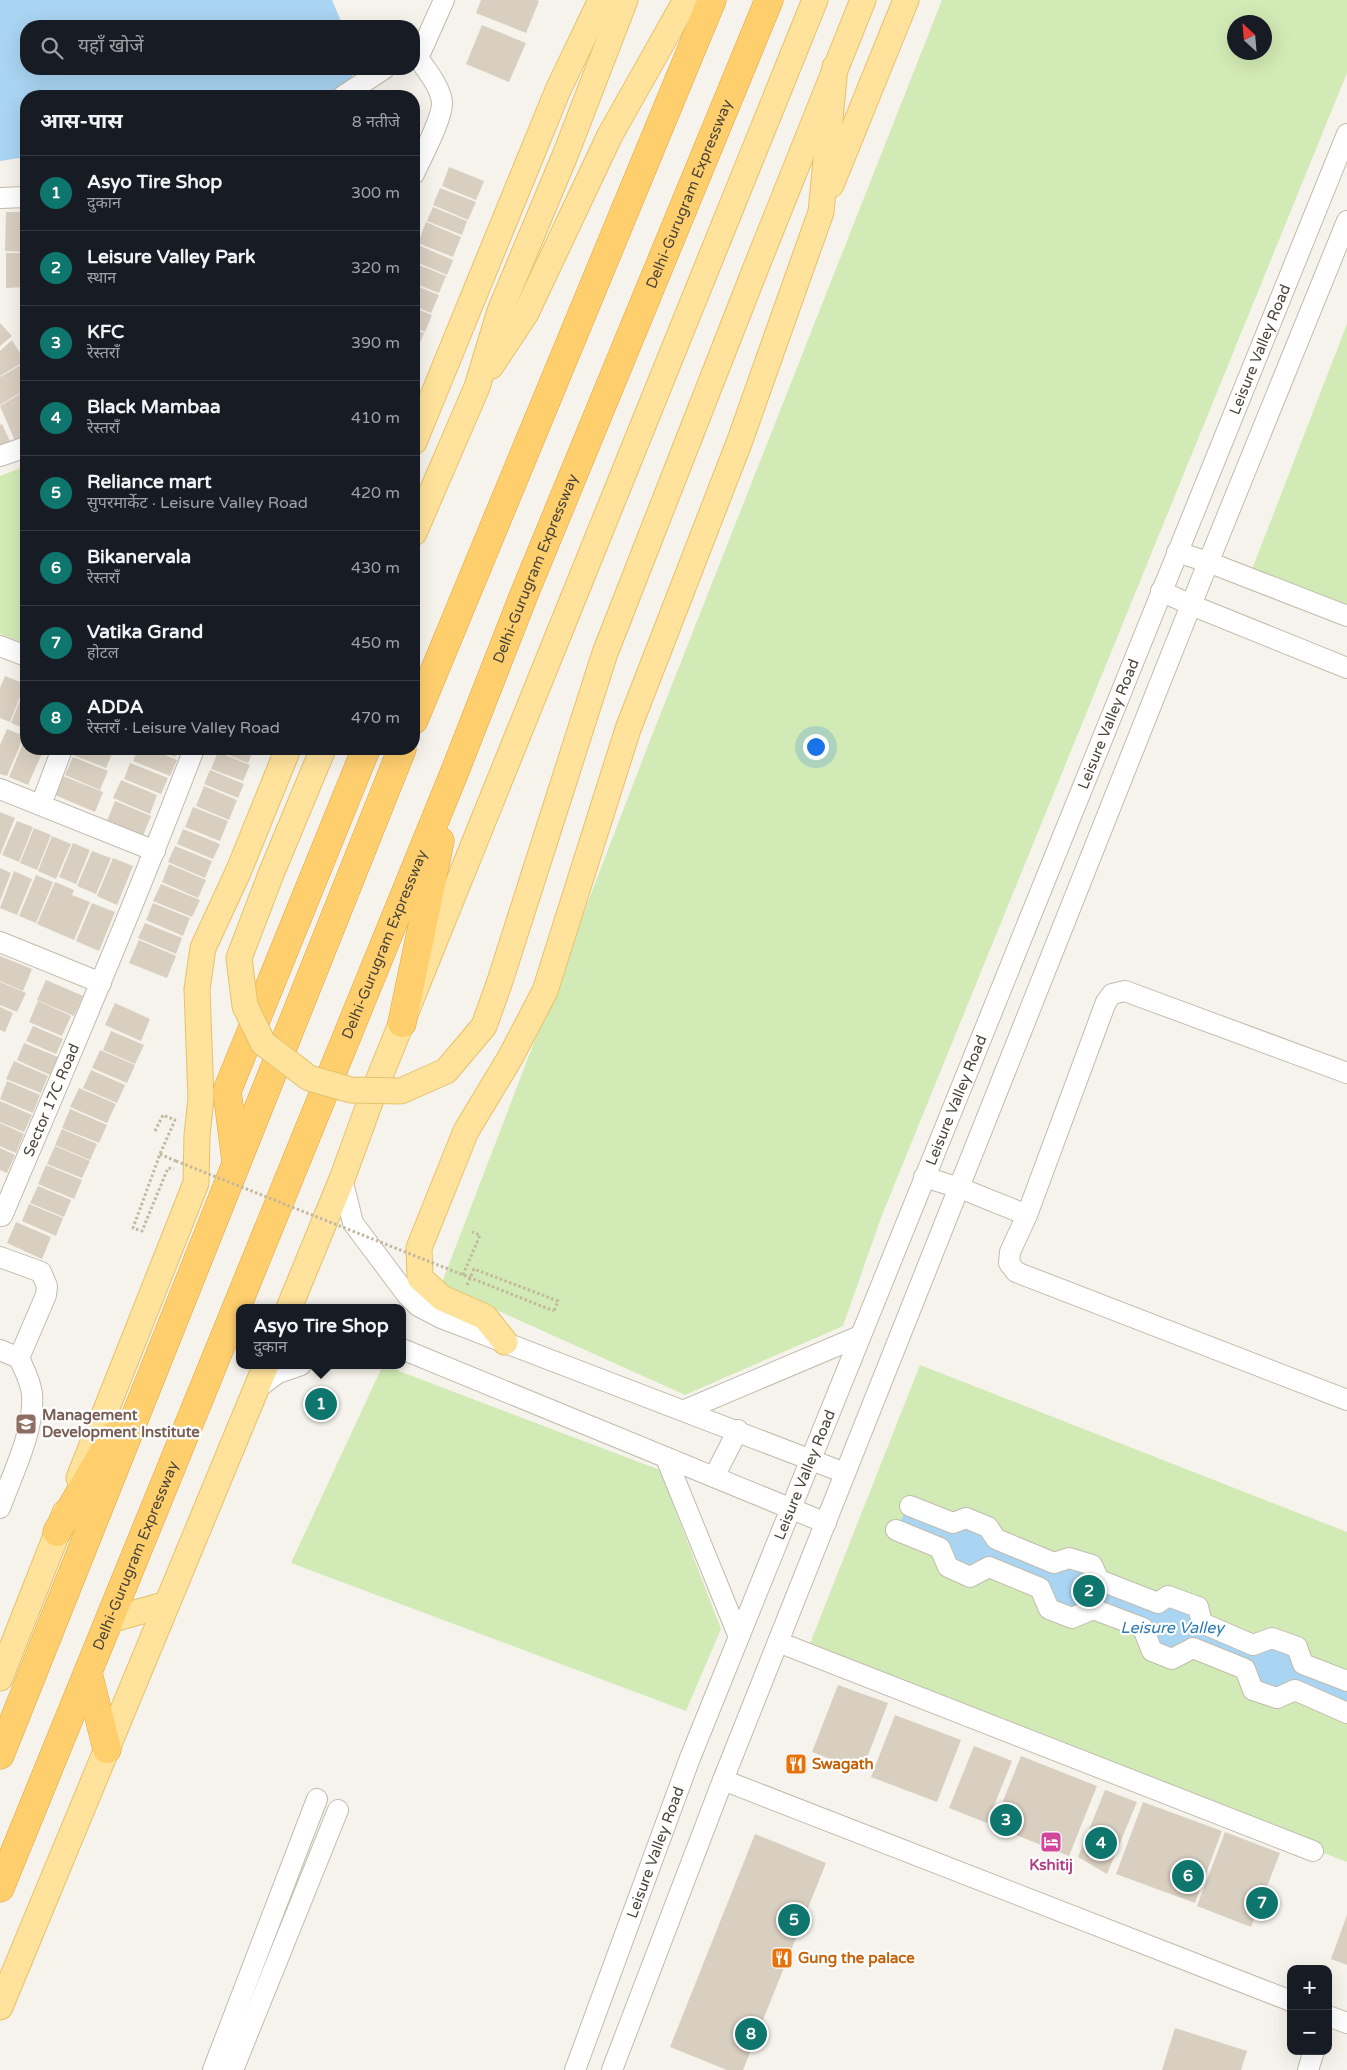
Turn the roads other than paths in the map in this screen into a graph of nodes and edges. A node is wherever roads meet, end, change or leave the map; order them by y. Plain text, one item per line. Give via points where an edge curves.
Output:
1 (444, 0) edge
2 (686, 0) edge
3 (712, 0) edge
4 (768, 0) edge
5 (815, 0) edge
6 (863, 0) edge
7 (906, 0) edge
8 (617, 1) edge
9 (420, 50) edge
10 (420, 63) edge
11 (835, 67) junction
12 (375, 75) edge
13 (352, 90) edge
14 (1347, 134) edge
15 (420, 160) edge
16 (20, 197) edge
17 (0, 198) edge
18 (821, 212) junction
19 (1347, 220) edge
20 (477, 387) junction
21 (420, 427) edge
22 (20, 449) edge
23 (0, 456) edge
24 (420, 519) edge
25 (1177, 552) junction
26 (1208, 562) junction
27 (1160, 591) junction
28 (1190, 605) junction
29 (1347, 616) edge
30 (0, 646) edge
31 (20, 654) edge
32 (1347, 668) edge
33 (420, 705) edge
34 (60, 755) edge
35 (192, 755) edge
36 (286, 755) edge
37 (321, 755) edge
38 (364, 755) edge
39 (400, 755) edge
40 (455, 771) junction
41 (0, 789) edge
42 (41, 805) junction
43 (155, 851) junction
44 (0, 942) edge
45 (101, 983) junction
46 (402, 1023) junction
47 (1347, 1073) edge
48 (237, 1162) junction
49 (924, 1177) junction
50 (342, 1179) junction
51 (960, 1188) junction
52 (1027, 1215) junction
53 (2, 1216) dead end
54 (0, 1257) edge
55 (238, 1304) edge
56 (291, 1304) edge
57 (236, 1310) edge
58 (860, 1336) junction
59 (506, 1342) junction
60 (0, 1350) edge
61 (406, 1351) edge
62 (160, 1356) junction
63 (19, 1358) junction
64 (264, 1369) edge
65 (289, 1369) edge
66 (256, 1389) junction
67 (1347, 1400) edge
68 (685, 1410) junction
69 (738, 1430) junction
70 (666, 1458) junction
71 (811, 1458) junction
72 (9, 1459) edge
73 (846, 1473) junction
74 (714, 1477) junction
75 (910, 1506) dead end
76 (0, 1508) edge
77 (791, 1508) junction
78 (826, 1523) junction
79 (896, 1530) dead end
80 (57, 1532) junction
81 (167, 1604) junction
82 (110, 1620) junction
83 (739, 1637) junction
84 (778, 1642) junction
85 (0, 1678) edge
86 (1347, 1681) edge
87 (83, 1685) junction
88 (1347, 1712) edge
89 (107, 1749) junction
90 (0, 1755) edge
91 (723, 1780) junction
92 (317, 1799) dead end
93 (338, 1810) dead end
94 (302, 1838) junction
95 (324, 1844) junction
96 (1313, 1851) dead end
97 (0, 1888) edge
98 (1287, 1999) edge
99 (0, 2007) edge
100 (1332, 2017) edge
101 (1347, 2023) edge
102 (1313, 2055) edge
103 (213, 2070) edge
104 (233, 2070) edge
105 (575, 2070) edge
106 (612, 2070) edge
107 (1308, 2070) edge

1 - 9 street
2 - 20 main road via 610,135 526,313
3 - 33 highway
4 - 40 highway, Delhi-Gurugram Expressway
5 - 46 main road
6 - 11 main road
7 - 18 main road
8 - 20 main road via 566,153 500,311
8 - 21 main road via 558,90
10 - 15 street via 434,82 442,102
11 - 18 main road
11 - 37 main road, bridge via 605,652 484,1026 446,1071 402,1091 352,1090 309,1078 263,1043 245,1006 239,958
12 - 13 street
14 - 25 street, Leisure Valley Road
16 - 17 street
18 - 59 main road via 739,443 628,729 545,991 466,1131 418,1248 420,1278 442,1298 486,1317
19 - 26 street
20 - 24 main road
22 - 23 street
25 - 26 street
25 - 27 street, Leisure Valley Road
26 - 28 street
26 - 29 street
27 - 28 street
27 - 49 street, Leisure Valley Road
28 - 32 street
28 - 51 street
30 - 31 street
34 - 42 street
35 - 43 street, Sector 17C Road
36 - 80 main road via 204,948 197,989 201,1099 196,1183
38 - 48 highway via 227,1091
39 - 48 highway
40 - 46 highway
40 - 55 highway, Delhi-Gurugram Expressway
41 - 42 street
42 - 43 street
43 - 45 street, Sector 17C Road
44 - 45 street
45 - 53 street, Sector 17C Road
46 - 50 main road
47 - 52 street via 1125,991 1112,994 1106,1002
48 - 62 highway
49 - 51 street
49 - 58 street, Leisure Valley Road
50 - 56 main road
50 - 59 street via 354,1223 418,1306
51 - 52 street
51 - 73 street
52 - 67 street via 1010,1252 1008,1263 1016,1272
54 - 63 street via 41,1272 47,1286
57 - 82 highway, Delhi-Gurugram Expressway
58 - 68 street
58 - 71 street, Leisure Valley Road
59 - 68 street
60 - 63 street
61 - 70 street
62 - 80 highway
62 - 90 highway
63 - 72 street via 32,1393 30,1418
64 - 66 main road
65 - 66 street
66 - 81 main road
68 - 69 street
69 - 71 street
69 - 74 street
70 - 74 street
70 - 83 street
71 - 73 street
71 - 77 street, Leisure Valley Road
72 - 76 street
73 - 78 street
74 - 77 street
75 - 86 street via 953,1523 966,1518 988,1527 996,1539 1054,1562 1069,1558 1092,1565 1100,1580 1158,1604 1168,1596 1198,1607 1202,1623 1254,1645 1272,1638 1297,1647 1302,1664
77 - 78 street
77 - 83 street, Leisure Valley Road
78 - 84 street
79 - 88 street via 940,1548 948,1567 970,1577 989,1567 1040,1588 1049,1609 1072,1618 1094,1609 1143,1628 1152,1651 1172,1659 1193,1648 1245,1669 1253,1690 1277,1698 1294,1690
80 - 85 main road
81 - 82 main road
81 - 89 main road
82 - 87 highway, Delhi-Gurugram Expressway
83 - 105 street, Leisure Valley Road via 690,1758
84 - 91 street
84 - 96 street
87 - 89 highway
87 - 97 highway, Delhi-Gurugram Expressway
89 - 99 main road
91 - 98 street
91 - 106 street
92 - 94 street
93 - 95 street
94 - 95 street
94 - 103 street
95 - 104 street
100 - 101 street
102 - 107 street

